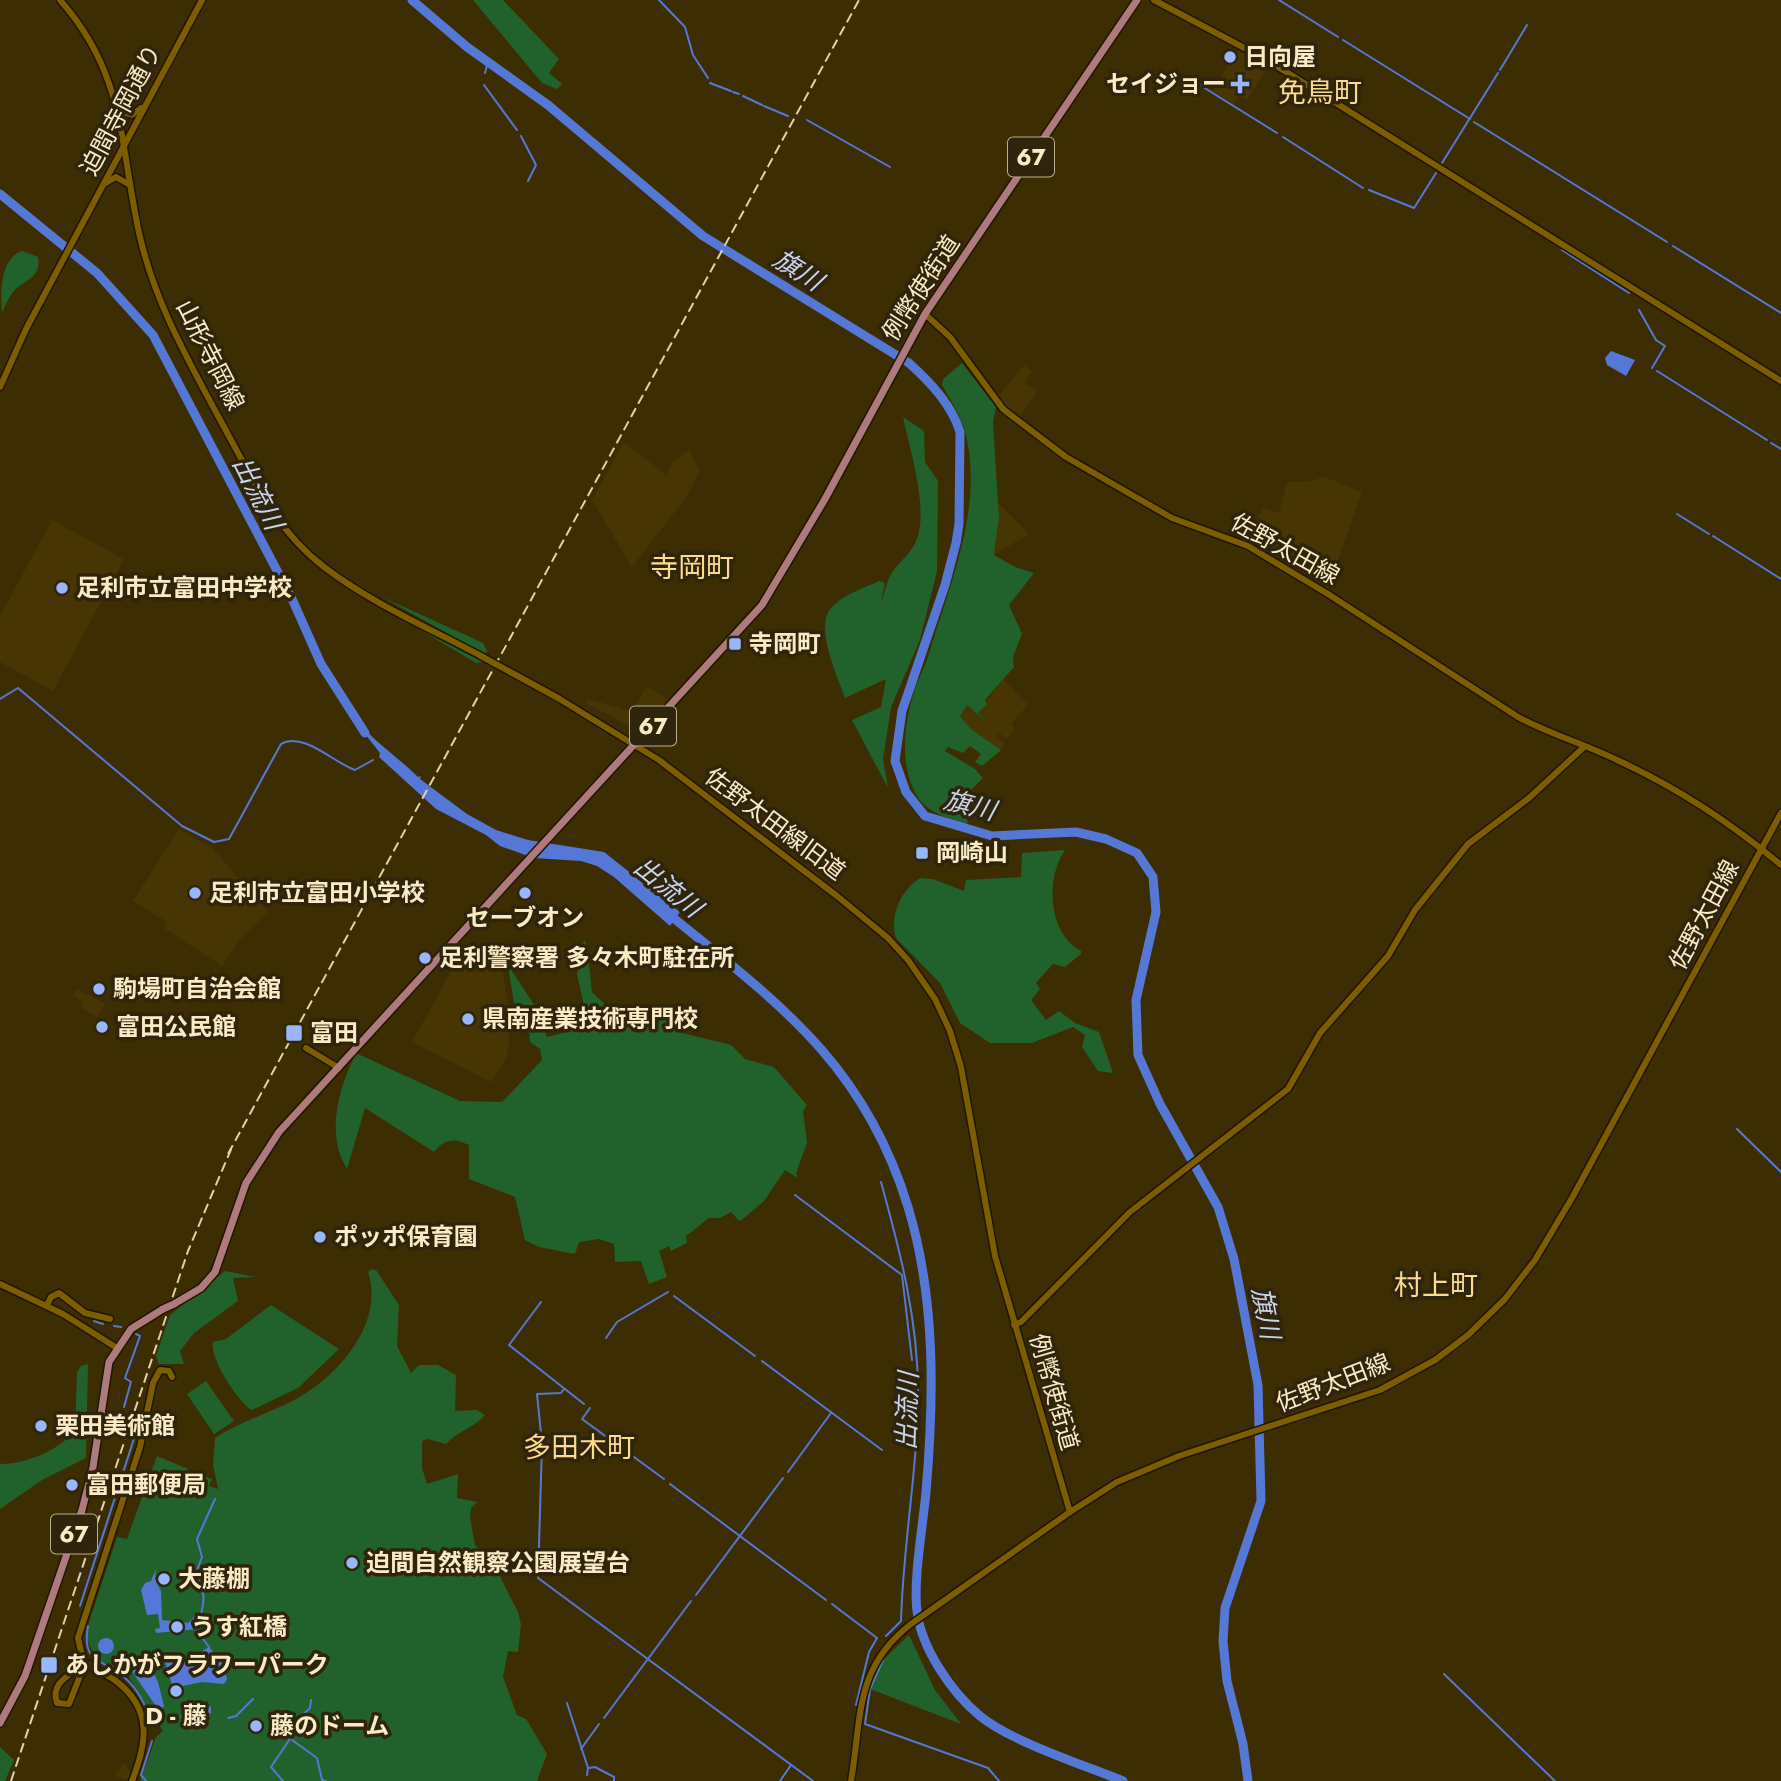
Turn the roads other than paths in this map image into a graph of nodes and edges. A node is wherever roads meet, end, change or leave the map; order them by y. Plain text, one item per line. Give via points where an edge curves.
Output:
1 (60, 0) edge
2 (202, 0) edge
3 (1138, 0) edge
4 (1154, 0) edge
5 (146, 103) junction
6 (117, 106) junction
7 (125, 144) junction
8 (102, 186) junction
9 (132, 186) junction
10 (923, 318) junction
11 (1781, 381) edge
12 (0, 387) edge
13 (636, 745) junction
14 (1584, 747) junction
15 (1781, 813) edge
16 (1762, 849) junction
17 (1781, 865) edge
18 (888, 938) joint
19 (306, 1048) dead end
20 (338, 1068) junction
21 (0, 1284) edge
22 (47, 1305) junction
23 (110, 1319) dead end
24 (1014, 1325) junction
25 (117, 1348) junction
26 (173, 1377) dead end
27 (146, 1438) dead end
28 (140, 1447) junction
29 (1070, 1512) junction
30 (87, 1664) junction
31 (0, 1723) edge
32 (132, 1781) edge
33 (850, 1781) edge

1 - 6 street, 山形寺岡線 via 93,44
2 - 5 street, 迫間寺岡通り
3 - 10 main road, 例幣使街道 / 67
4 - 11 street via 1267,60
5 - 6 street via 132,114
5 - 7 street, 迫間寺岡通り
6 - 7 street, 山形寺岡線
7 - 8 street, 迫間寺岡通り
7 - 9 street, 山形寺岡線
8 - 9 street via 116,177
8 - 12 street, 迫間寺岡通り
9 - 13 street, 山形寺岡線, bridge via 145,256 172,329 268,507 293,538 356,588
10 - 13 main road, 例幣使街道 / 67 via 758,610
10 - 14 street, 佐野太田線 via 950,337 1003,409 1066,457 1172,518 1248,546 1487,700 1549,734
13 - 18 street, 佐野太田線旧道
13 - 20 main road, 67
14 - 16 street, 佐野太田線 via 1688,795
14 - 24 street via 1468,844 1415,909 1382,963 1320,1033 1288,1089 1114,1227
15 - 16 street
16 - 17 street
16 - 29 street, 佐野太田線 via 1572,1198 1516,1285 1468,1335 1380,1390 1130,1476
18 - 24 street, 例幣使街道 via 935,999 957,1051 995,1256
19 - 20 street
20 - 25 main road, 67, bridge via 261,1158 242,1193 212,1276 201,1288 137,1324
21 - 22 street
22 - 23 street via 59,1293 85,1313
22 - 25 street
24 - 29 street, 例幣使街道
25 - 31 main road, 67 via 106,1371 93,1467 82,1510 23,1682
26 - 28 street via 166,1370 157,1373
27 - 28 street
28 - 30 street via 78,1637
29 - 33 street via 887,1645 868,1677 861,1701
30 - 30 street via 69,1704 57,1703 61,1680
30 - 32 street via 125,1690 142,1717 145,1742

